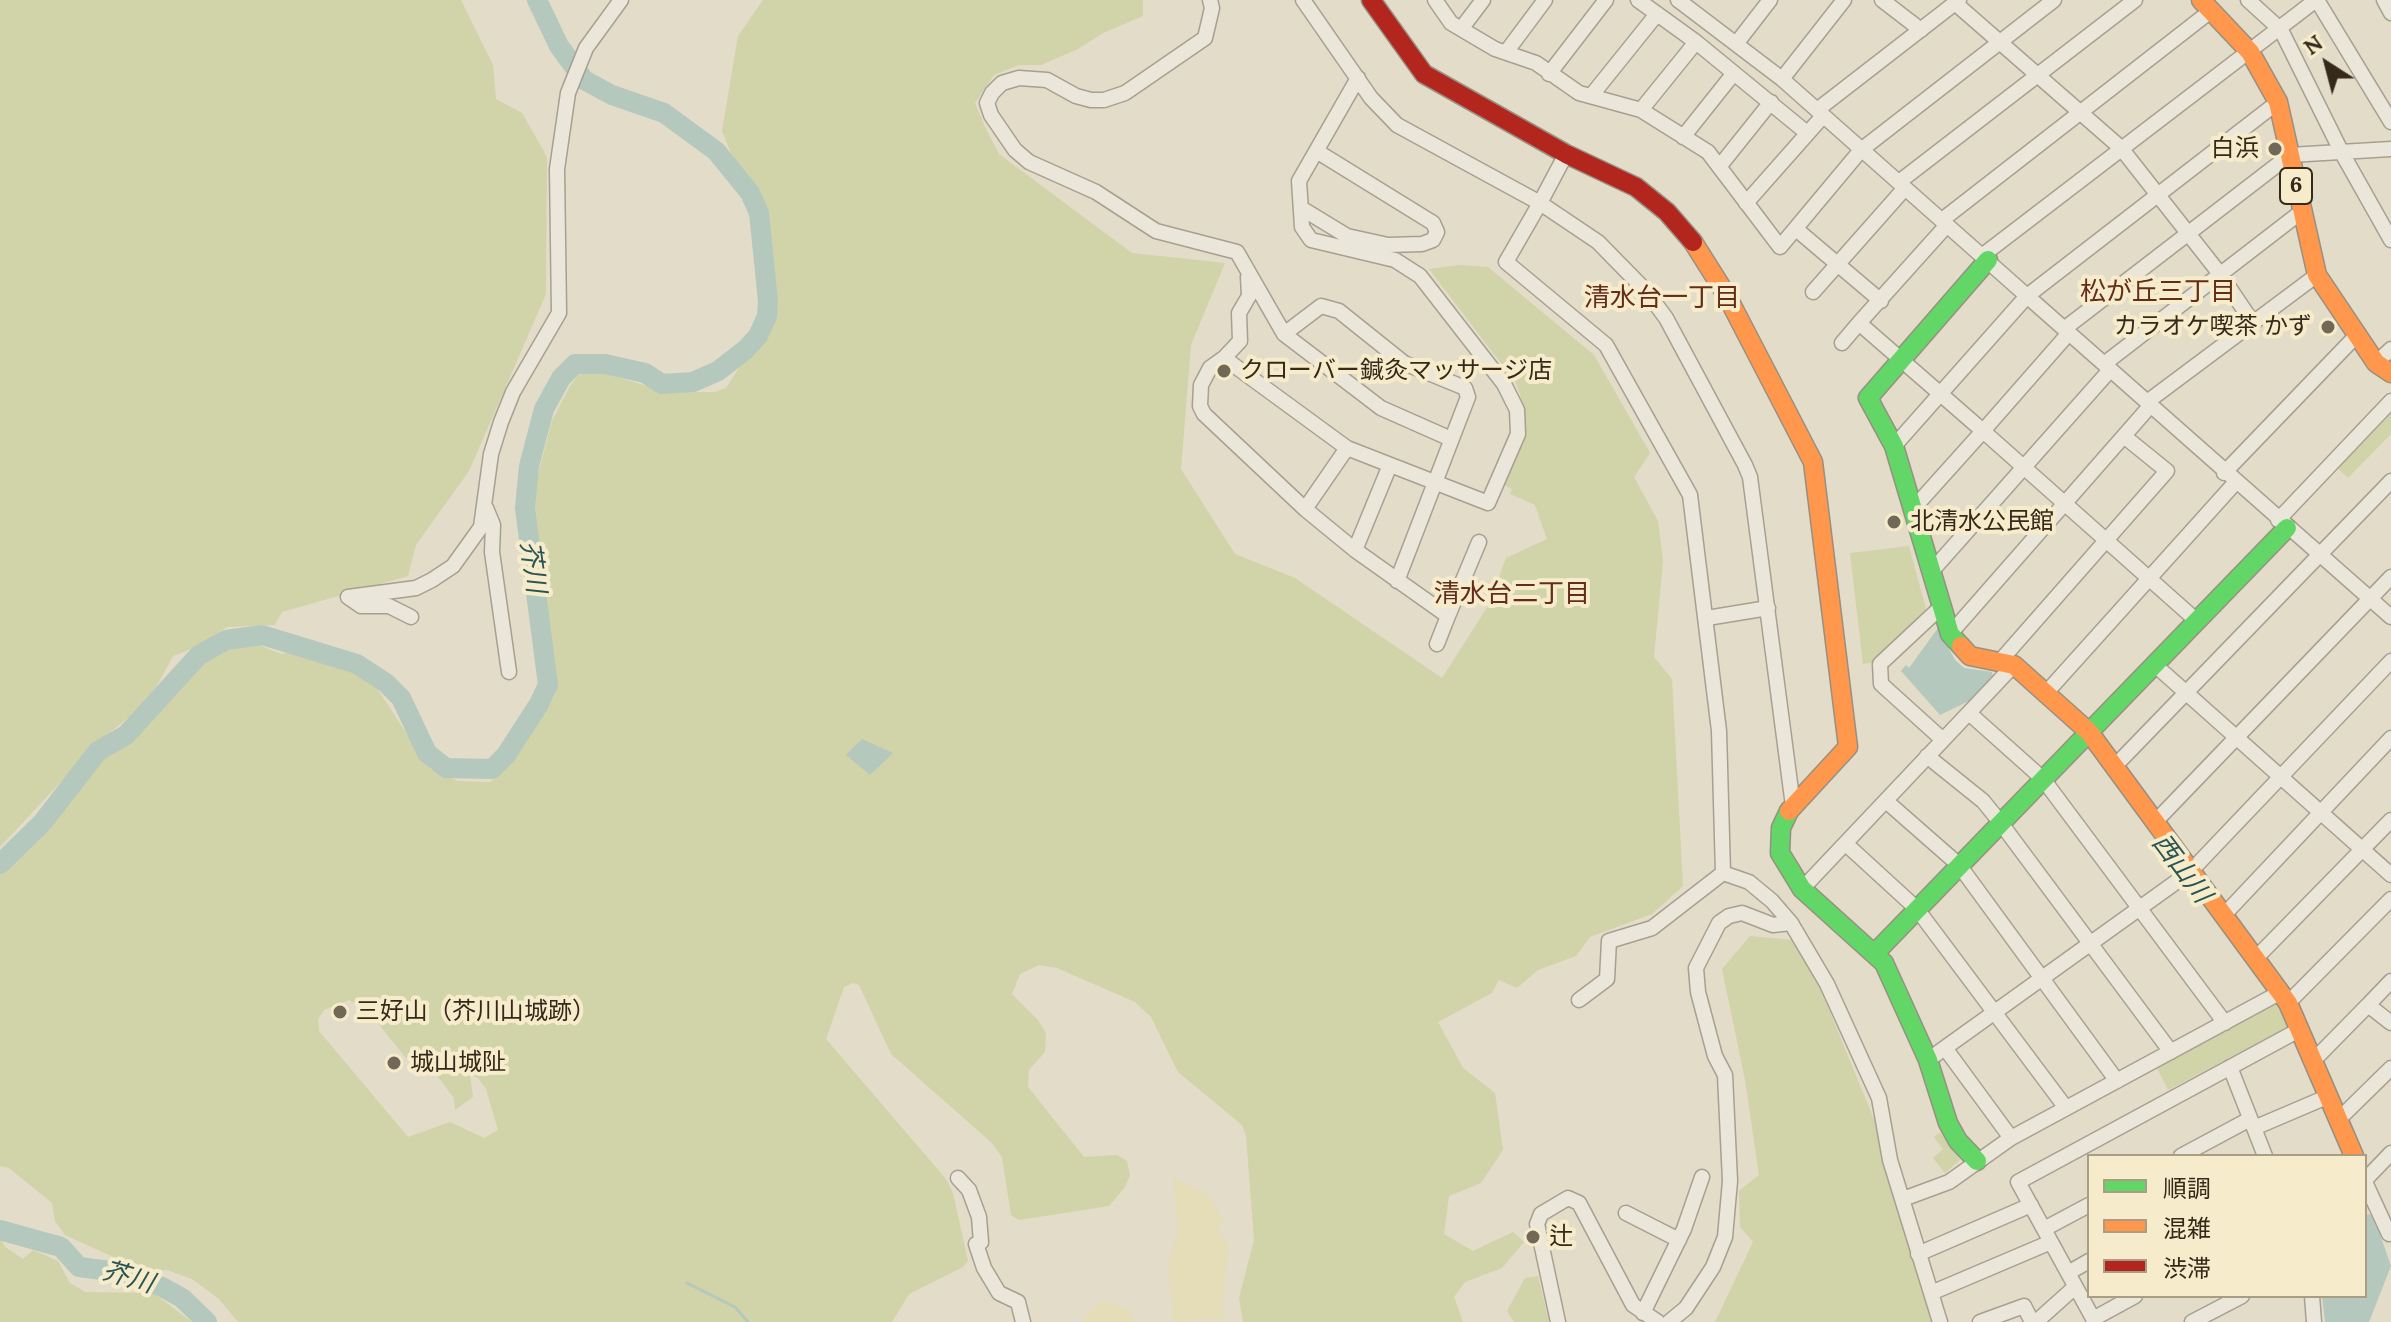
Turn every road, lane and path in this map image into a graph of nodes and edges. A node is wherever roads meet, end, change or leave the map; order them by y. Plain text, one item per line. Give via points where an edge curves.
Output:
1 (621, 0) edge
2 (1210, 0) edge
3 (1303, 0) edge
4 (1371, 0) edge
5 (1435, 0) edge
6 (1483, 0) edge
7 (1545, 0) edge
8 (1606, 0) edge
9 (1638, 0) edge
10 (1678, 0) edge
11 (1770, 0) edge
12 (1844, 0) edge
13 (1882, 0) edge
14 (2054, 0) edge
15 (2135, 0) edge
16 (2248, 0) edge
17 (2316, 0) edge
18 (2384, 0) edge
19 (1957, 2) edge
20 (1695, 5) edge
21 (2206, 5) edge
22 (2391, 13) edge
23 (1657, 14) junction
24 (1461, 29) junction
25 (1921, 30) junction
26 (2281, 30) junction
27 (1999, 41) junction
28 (1696, 42) junction
29 (1736, 44) junction
30 (1507, 51) junction
31 (2250, 52) junction
32 (1734, 73) junction
33 (1549, 74) junction
34 (2037, 75) junction
35 (1358, 78) junction
36 (1782, 79) junction
37 (1591, 96) junction
38 (1771, 102) junction
39 (2278, 102) junction
40 (1641, 110) junction
41 (1820, 113) junction
42 (2078, 113) junction
43 (2391, 122) edge
44 (1807, 133) junction
45 (1683, 137) junction
46 (2121, 148) junction
47 (2391, 149) edge
48 (1861, 150) junction
49 (1318, 152) junction
50 (2342, 153) junction
51 (1566, 154) junction
52 (2290, 155) junction
53 (1719, 167) junction
54 (1902, 185) junction
55 (2156, 194) junction
56 (1540, 203) junction
57 (1746, 203) junction
58 (1301, 208) junction
59 (2301, 212) junction
60 (1944, 222) junction
61 (1796, 229) junction
62 (2188, 233) junction
63 (2391, 240) edge
64 (1985, 258) junction
65 (1839, 264) junction
66 (2220, 274) junction
67 (2317, 275) junction
68 (1248, 276) junction
69 (1813, 292) dead end
70 (2027, 296) junction
71 (1881, 301) junction
72 (1859, 323) junction
73 (2253, 323) junction
74 (2066, 331) junction
75 (1284, 334) junction
76 (2356, 336) junction
77 (1842, 343) dead end
78 (2391, 349) edge
79 (1224, 358) junction
80 (1900, 359) junction
81 (2107, 367) junction
82 (2384, 368) edge
83 (1941, 394) junction
84 (2391, 401) edge
85 (2149, 404) junction
86 (1983, 431) junction
87 (2125, 437) junction
88 (1451, 439) junction
89 (1894, 446) junction
90 (1347, 448) junction
91 (1390, 465) junction
92 (2024, 469) junction
93 (2230, 478) junction
94 (2391, 481) edge
95 (1436, 484) junction
96 (2064, 505) junction
97 (486, 508) junction
98 (1305, 509) junction
99 (1912, 510) junction
100 (2283, 524) junction
101 (1479, 542) dead end
102 (2106, 542) junction
103 (1355, 550) junction
104 (2319, 556) junction
105 (1930, 573) junction
106 (2391, 577) edge
107 (2147, 579) junction
108 (1397, 581) junction
109 (2369, 599) junction
110 (1941, 607) junction
111 (1768, 608) junction
112 (1448, 616) junction
113 (411, 617) dead end
114 (2391, 617) edge
115 (1707, 618) junction
116 (2197, 621) junction
117 (1950, 634) junction
118 (1437, 644) dead end
119 (2391, 661) edge
120 (2008, 662) junction
121 (2155, 665) junction
122 (509, 672) dead end
123 (2046, 693) junction
124 (2186, 694) junction
125 (1969, 713) junction
126 (2089, 732) junction
127 (2238, 738) junction
128 (2391, 738) edge
129 (1943, 740) junction
130 (1927, 756) junction
131 (2114, 767) junction
132 (2281, 778) junction
133 (2043, 779) junction
134 (1886, 801) junction
135 (1793, 806) junction
136 (2319, 813) junction
137 (2391, 820) edge
138 (2000, 822) junction
139 (2155, 822) junction
140 (1846, 844) junction
141 (2361, 850) junction
142 (1959, 865) junction
143 (2190, 872) junction
144 (1723, 873) junction
145 (2391, 875) edge
146 (1802, 889) junction
147 (2391, 899) edge
148 (1917, 909) junction
149 (2139, 910) junction
150 (2223, 916) junction
151 (1791, 923) junction
152 (2091, 944) junction
153 (1875, 953) junction
154 (2256, 958) junction
155 (2043, 979) junction
156 (2391, 981) edge
157 (2285, 998) junction
158 (1579, 1000) dead end
159 (2368, 1005) junction
160 (1995, 1013) junction
161 (2225, 1023) junction
162 (2391, 1023) edge
163 (2299, 1030) junction
164 (1945, 1048) junction
165 (2171, 1052) junction
166 (1928, 1060) junction
167 (2314, 1060) junction
168 (2230, 1067) junction
169 (2391, 1068) edge
170 (2117, 1081) junction
171 (2329, 1096) junction
172 (2066, 1108) junction
173 (2339, 1119) junction
174 (2252, 1124) junction
175 (2011, 1138) junction
176 (2347, 1153) edge
177 (2391, 1153) edge
178 (2185, 1154) edge
179 (2264, 1154) edge
180 (1977, 1161) junction
181 (1702, 1177) dead end
182 (958, 1178) dead end
183 (2367, 1179) edge
184 (1903, 1199) junction
185 (2031, 1205) junction
186 (2087, 1207) edge
187 (2369, 1207) edge
188 (1626, 1213) dead end
189 (2391, 1232) edge
190 (2048, 1236) junction
191 (1679, 1240) junction
192 (1918, 1254) junction
193 (2087, 1262) edge
194 (2068, 1273) junction
195 (2075, 1287) junction
196 (1931, 1293) junction
197 (2132, 1298) edge
198 (2238, 1298) edge
199 (2312, 1298) edge
200 (1643, 1313) junction
201 (2094, 1320) edge
202 (2313, 1321) edge
203 (1023, 1322) edge
204 (1558, 1322) edge
205 (1658, 1322) edge
206 (1669, 1322) edge
207 (1940, 1322) edge
208 (1980, 1322) edge
209 (2034, 1322) edge
210 (2192, 1322) edge

1 - 97 street via 586,48 571,86 557,169 559,313 501,422 491,454
2 - 68 street via 1205,38 1125,93 1091,100 1047,80 1019,78 1002,83 987,103 998,127 1029,162 1096,192 1156,231 1237,252
3 - 35 street
4 - 51 street via 1424,74
5 - 24 street
6 - 24 street
7 - 30 street
8 - 33 street
9 - 23 street
10 - 20 street
11 - 29 street
12 - 36 street
13 - 25 street
14 - 27 street
15 - 34 street
16 - 26 street
17 - 26 street
17 - 43 street
18 - 22 street
19 - 25 street
19 - 27 street
20 - 29 street
21 - 31 street, 6
21 - 42 street
23 - 28 street
23 - 37 street
24 - 30 street
25 - 41 street
26 - 31 street
26 - 50 street
27 - 34 street
27 - 48 street
28 - 32 street
28 - 40 street
29 - 36 street
30 - 33 street
31 - 39 street, 6
31 - 46 street
32 - 38 street
32 - 45 street
33 - 37 street
34 - 42 street
34 - 54 street
35 - 49 street
35 - 56 street via 1397,125
36 - 41 street
37 - 40 street
38 - 44 street
38 - 53 street
39 - 52 street, 6
39 - 55 street
40 - 45 street
41 - 44 street
41 - 48 street
42 - 46 street
42 - 60 street
44 - 57 street
45 - 53 street via 1708,152
46 - 55 street
46 - 64 street
47 - 50 street
48 - 54 street
48 - 61 street
49 - 58 street via 1299,181
49 - 58 street via 1433,223 1437,232 1422,244 1388,245 1347,236
50 - 52 street
50 - 63 street
51 - 56 street
51 - 135 street via 1636,187 1695,244 1813,462 1848,747
52 - 59 street, 6
52 - 62 street
53 - 57 street
54 - 60 street
54 - 65 street
55 - 62 street
55 - 70 street
56 - 111 street via 1623,263 1666,318 1750,477
56 - 115 street via 1506,262 1583,323 1617,362 1690,495
57 - 61 street via 1780,247
58 - 95 street via 1302,227 1311,240 1395,260 1420,276 1511,397 1518,434 1488,503
59 - 66 street
59 - 67 street, 6
60 - 64 street
60 - 71 street
61 - 65 street
62 - 66 street
62 - 74 street
64 - 70 street
64 - 80 street
65 - 69 street
65 - 71 street
66 - 73 street
66 - 81 street
67 - 73 street
67 - 76 street, 6
68 - 75 street
68 - 79 street via 1249,296 1239,313 1240,341
70 - 74 street
70 - 83 street
71 - 72 street
72 - 77 street
72 - 80 street
73 - 85 street
74 - 81 street
74 - 86 street
75 - 88 street via 1381,408
75 - 88 street via 1321,306 1339,311 1404,363 1465,388 1468,397
76 - 82 street, 6
76 - 93 street
78 - 82 street
79 - 90 street
79 - 98 street via 1210,368 1201,385 1204,414
80 - 83 street
80 - 89 street via 1868,398
81 - 85 street
81 - 92 street
83 - 86 street
83 - 89 street
84 - 100 street
85 - 87 street
85 - 93 street
86 - 92 street
86 - 99 street
87 - 96 street
87 - 102 street via 2167,471
88 - 95 street
89 - 99 street
90 - 91 street
90 - 98 street
91 - 95 street
91 - 103 street
92 - 96 street
92 - 105 street
93 - 100 street
93 - 107 street
94 - 104 street
95 - 108 street
96 - 102 street
96 - 117 street
97 - 113 street via 466,551 432,580 416,588 348,597 361,606 389,606
97 - 122 street via 493,525
98 - 103 street
99 - 105 street
100 - 104 street
100 - 116 street
101 - 112 street
102 - 107 street
102 - 120 street
103 - 108 street
104 - 109 street
104 - 124 street
105 - 110 street
106 - 109 street
107 - 116 street
107 - 123 street
108 - 112 street
109 - 114 street
109 - 127 street
110 - 117 street
110 - 129 street via 1880,664 1881,684
111 - 115 street
111 - 135 street
112 - 118 street
115 - 144 street via 1719,731
116 - 121 street
117 - 120 street via 1970,656
119 - 132 street
120 - 123 street
120 - 125 street
121 - 124 street
121 - 126 street
123 - 126 street
124 - 127 street
124 - 131 street
125 - 129 street
125 - 133 street
126 - 131 street
126 - 133 street
127 - 132 street
127 - 139 street
128 - 136 street
129 - 130 street
130 - 134 street
130 - 138 street via 1983,801
131 - 139 street
132 - 136 street
132 - 143 street
133 - 138 street
133 - 149 street
134 - 140 street
134 - 142 street
135 - 146 street via 1779,845
136 - 141 street
136 - 150 street
137 - 141 street
138 - 142 street
138 - 152 street
139 - 143 street
140 - 146 street
140 - 148 street
141 - 145 street
141 - 154 street
142 - 148 street
142 - 155 street
143 - 149 street
143 - 150 street
144 - 151 street via 1749,882
144 - 158 street via 1652,928 1609,941 1607,979
146 - 153 street
147 - 157 street
148 - 153 street
148 - 160 street
149 - 152 street
149 - 161 street
150 - 154 street
151 - 184 street via 1827,984 1879,1098
151 - 206 street via 1773,925 1742,913 1729,916 1719,923 1696,968 1715,1056 1725,1075 1730,1181 1725,1237 1713,1267 1686,1308
152 - 155 street
152 - 165 street
153 - 166 street
154 - 157 street
155 - 160 street
155 - 170 street
156 - 159 street
157 - 161 street
157 - 163 street
159 - 162 street
159 - 167 street
160 - 164 street
160 - 172 street
161 - 165 street
163 - 167 street
163 - 168 street
164 - 166 street
164 - 175 street
165 - 170 street
166 - 180 street via 1948,1123
167 - 171 street
168 - 174 street
168 - 185 street via 2018,1182
169 - 173 street
170 - 172 street
171 - 173 street
171 - 174 street
172 - 175 street
173 - 176 street
174 - 178 street
174 - 179 street
175 - 180 street
177 - 183 street
180 - 184 street via 1949,1182
181 - 191 street
182 - 203 street via 979,1217 981,1242 976,1244 984,1268 999,1293 1018,1302
184 - 192 street
185 - 190 street
185 - 192 street
186 - 190 street
187 - 189 street
188 - 191 street
190 - 194 street
190 - 196 street
191 - 200 street
192 - 196 street
193 - 194 street
194 - 195 street
195 - 201 street
195 - 209 street
196 - 207 street
197 - 201 street
198 - 210 street
199 - 202 street
200 - 204 street via 1633,1305 1579,1203 1568,1198 1541,1214 1537,1224
200 - 205 street
208 - 209 street via 2024,1306

